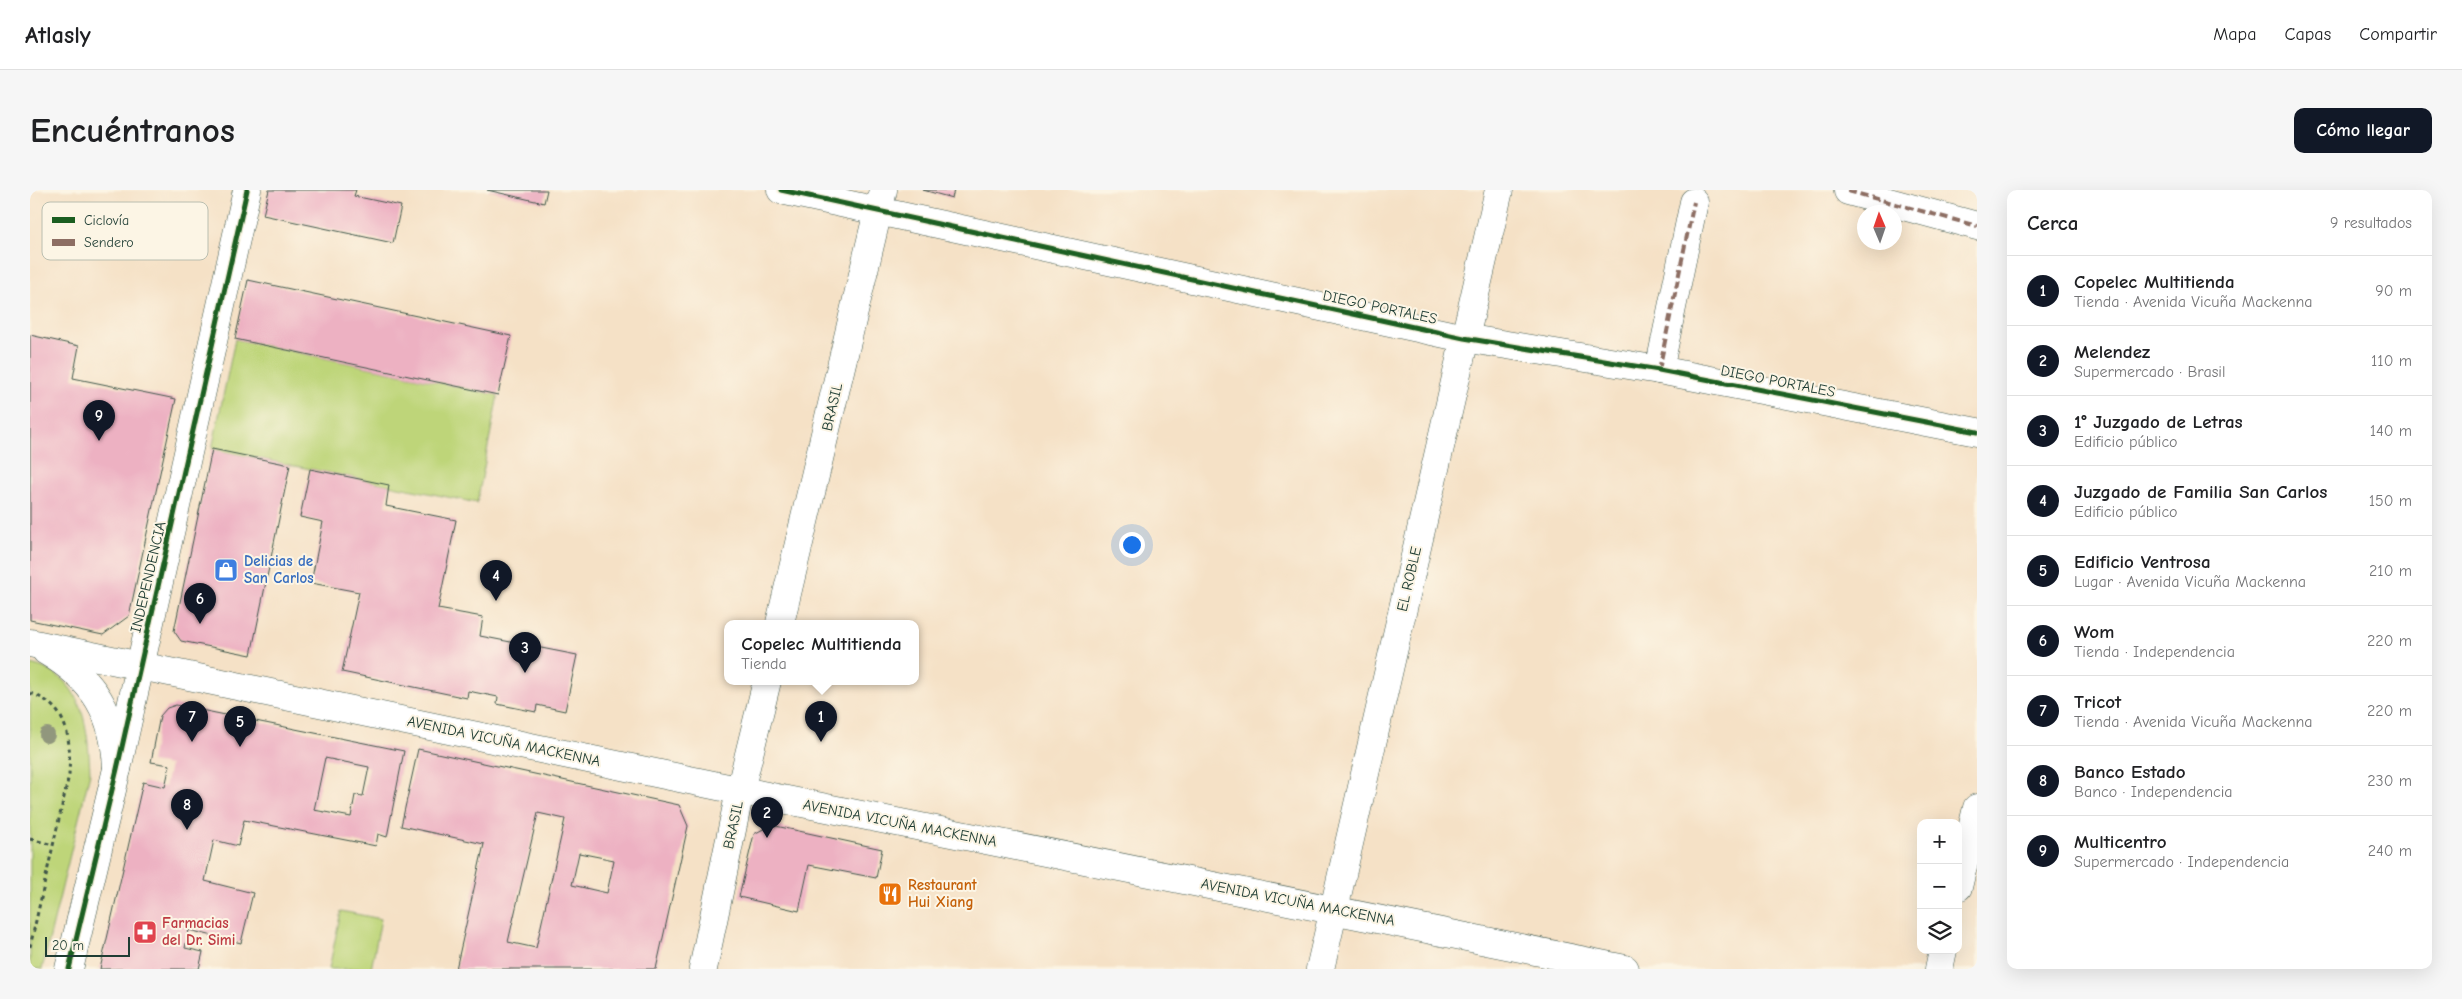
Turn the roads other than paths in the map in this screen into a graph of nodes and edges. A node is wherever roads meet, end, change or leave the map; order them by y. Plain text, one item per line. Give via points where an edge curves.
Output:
1 (247, 190) edge
2 (782, 190) edge
3 (1499, 190) edge
4 (1848, 191) edge
5 (880, 200) edge
6 (1694, 202) dead end
7 (1977, 226) edge
8 (1464, 338) junction
9 (1659, 370) junction
10 (1977, 432) edge
11 (781, 620) edge
12 (30, 643) edge
13 (141, 666) junction
14 (766, 685) edge
15 (118, 770) junction
16 (740, 791) junction
17 (1977, 808) edge
18 (1962, 870) edge
19 (1334, 910) junction
20 (1942, 954) edge
21 (70, 969) edge
22 (703, 969) edge
23 (1320, 969) edge
24 (1625, 969) edge
25 (1939, 969) edge

1 - 13 street, INDEPENDENCIA
2 - 5 street, DIEGO PORTALES
3 - 8 street, EL ROBLE
4 - 7 street
5 - 8 street, DIEGO PORTALES
5 - 11 street, BRASIL
6 - 9 street
8 - 9 street, DIEGO PORTALES
8 - 19 street, EL ROBLE
9 - 10 street, DIEGO PORTALES
12 - 13 street, AVENIDA VICUÑA MACKENNA
12 - 15 street via 61,660 95,693 112,728
13 - 15 street, INDEPENDENCIA
13 - 16 street, AVENIDA VICUÑA MACKENNA
14 - 16 street, BRASIL
15 - 21 street, INDEPENDENCIA
16 - 19 street, AVENIDA VICUÑA MACKENNA
16 - 22 street, BRASIL
17 - 18 street
19 - 23 street, EL ROBLE
19 - 24 street, AVENIDA VICUÑA MACKENNA
20 - 25 street

